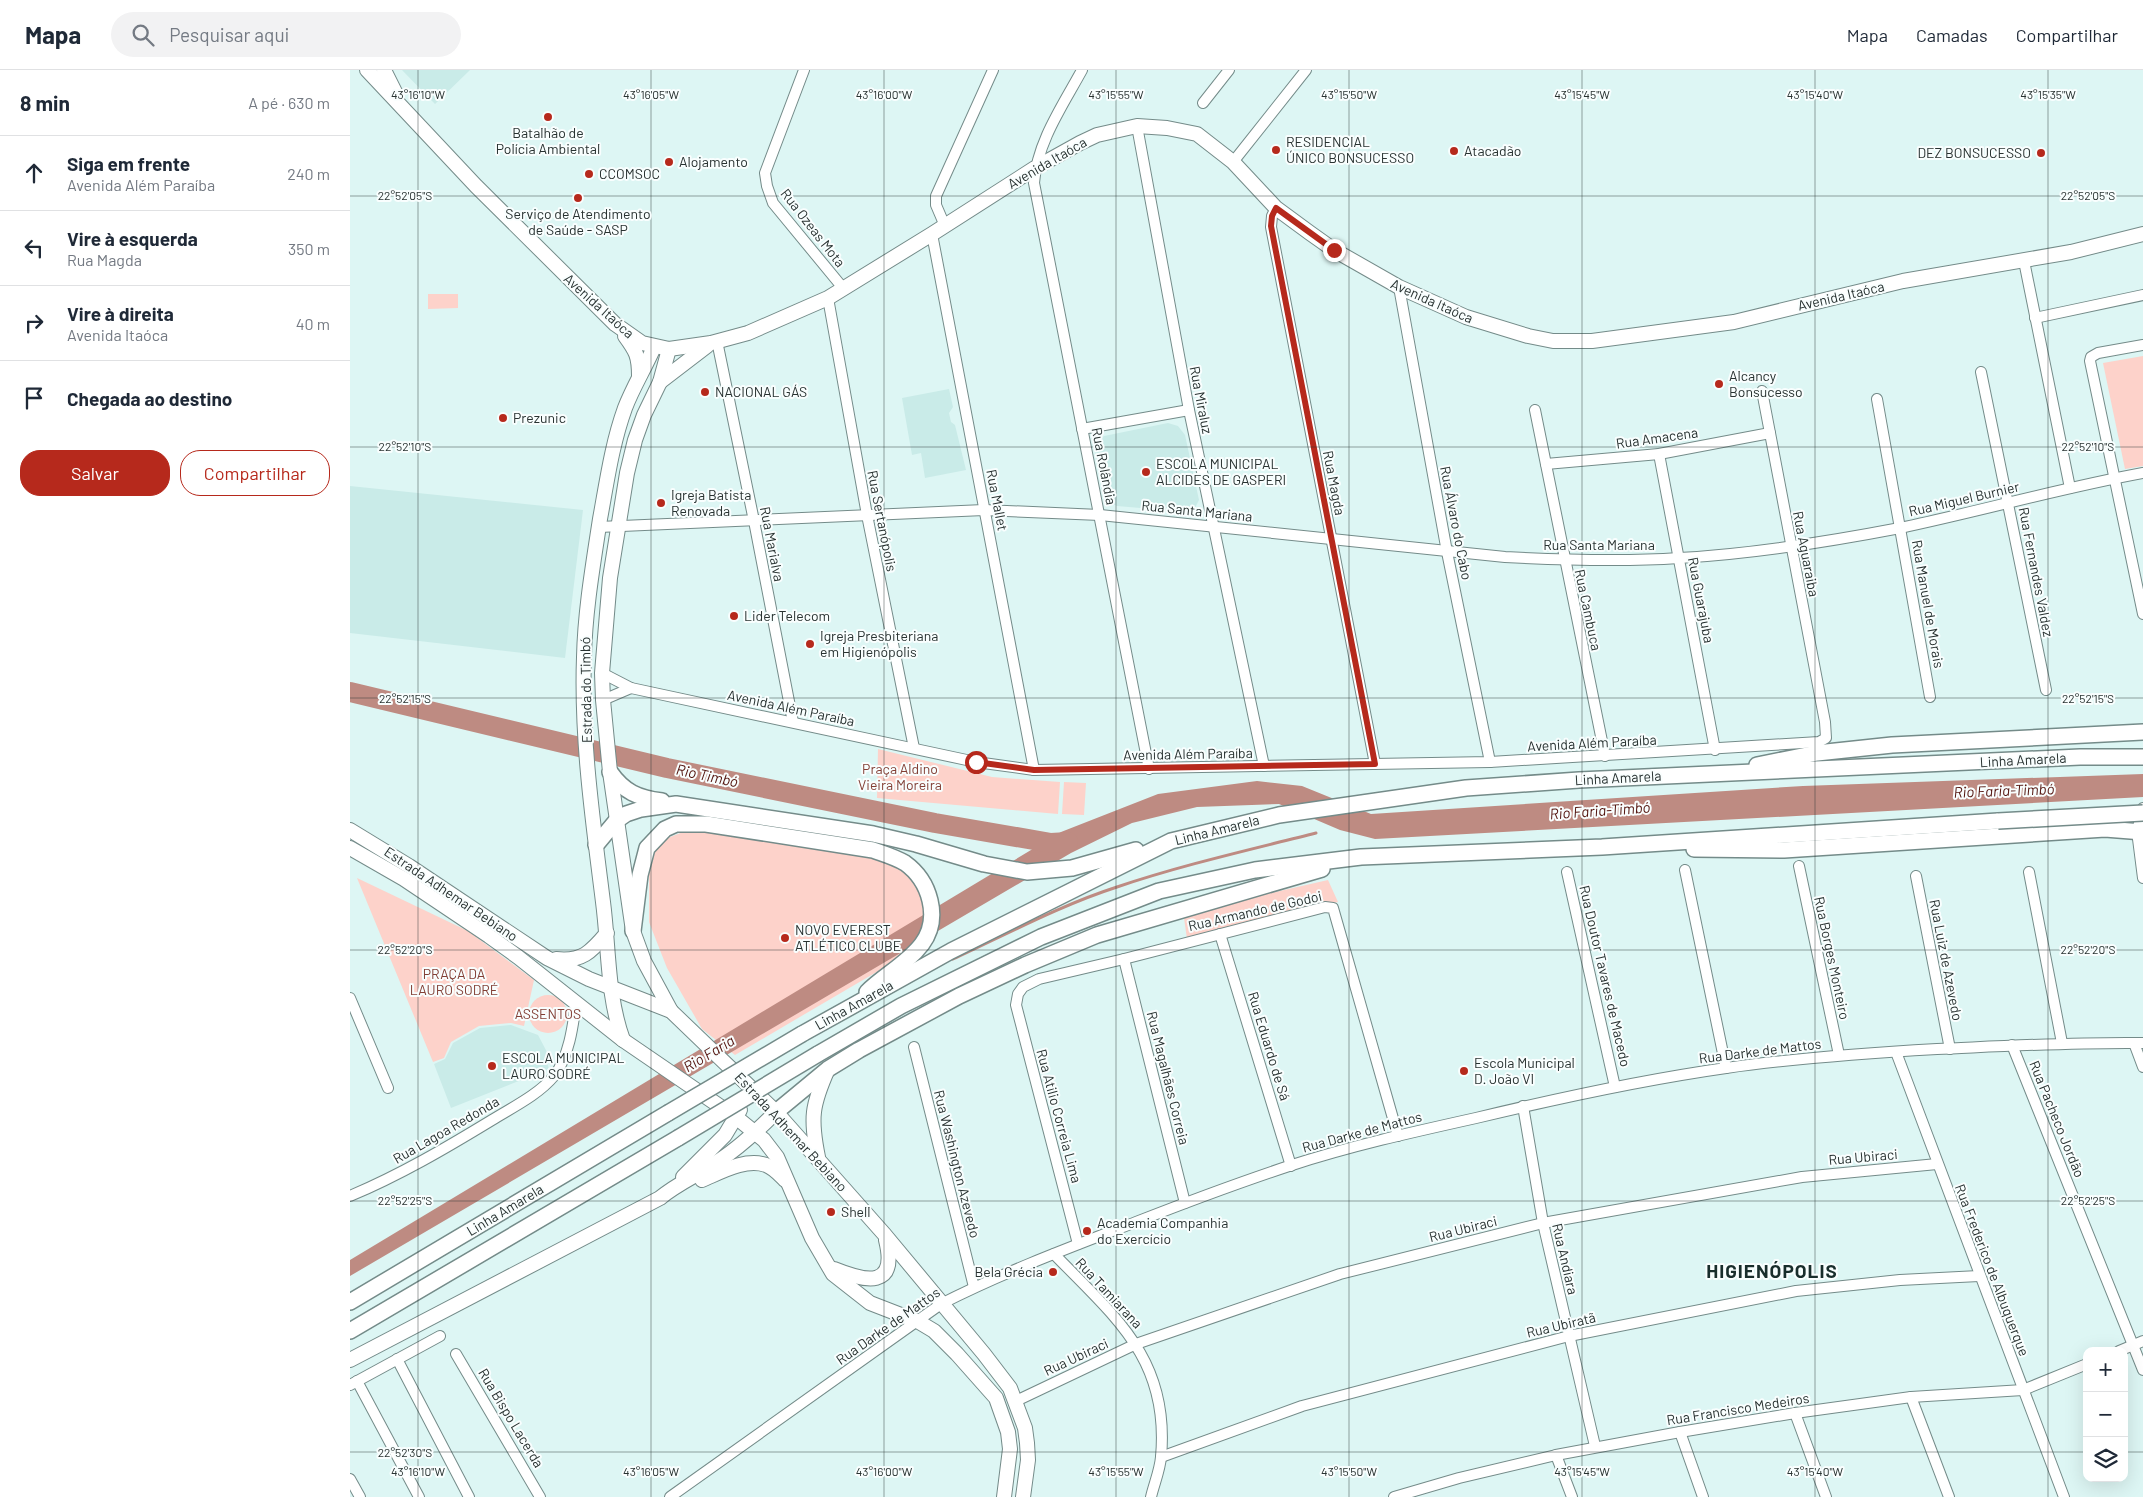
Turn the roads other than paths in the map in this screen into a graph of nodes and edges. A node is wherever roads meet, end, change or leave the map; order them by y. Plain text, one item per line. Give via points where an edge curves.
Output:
1 (367, 70) edge
2 (384, 70) edge
3 (804, 70) edge
4 (993, 70) edge
5 (1082, 70) edge
6 (1229, 70) edge
7 (1306, 70) edge
8 (1203, 103) dead end
9 (404, 108) junction
10 (1137, 126) junction
11 (1232, 162) junction
12 (1035, 168) junction
13 (1276, 208) junction
14 (945, 226) junction
15 (932, 234) junction
16 (2143, 234) edge
17 (2024, 260) junction
18 (1399, 287) junction
19 (843, 288) junction
20 (2143, 295) edge
21 (828, 298) junction
22 (2035, 318) junction
23 (615, 324) junction
24 (714, 342) junction
25 (2143, 345) edge
26 (654, 347) junction
27 (668, 349) junction
28 (1981, 372) dead end
29 (639, 376) junction
30 (660, 382) junction
31 (1762, 391) dead end
32 (1877, 399) dead end
33 (1189, 410) junction
34 (1535, 410) dead end
35 (1082, 429) junction
36 (1770, 433) junction
37 (1659, 454) junction
38 (1546, 464) junction
39 (2143, 473) edge
40 (2116, 478) junction
41 (2070, 488) junction
42 (2008, 503) junction
43 (984, 510) junction
44 (866, 515) junction
45 (1100, 515) junction
46 (754, 520) junction
47 (599, 526) junction
48 (618, 527) junction
49 (1215, 527) junction
50 (1900, 528) junction
51 (1331, 540) junction
52 (1790, 546) junction
53 (1447, 552) junction
54 (1679, 558) junction
55 (1564, 560) junction
56 (2143, 614) edge
57 (602, 679) junction
58 (584, 686) junction
59 (631, 688) junction
60 (2046, 690) dead end
61 (1930, 697) dead end
62 (603, 700) junction
63 (793, 722) junction
64 (1825, 722) joint
65 (2143, 732) edge
66 (914, 748) junction
67 (1715, 750) junction
68 (1605, 756) junction
69 (2143, 757) edge
70 (1490, 762) junction
71 (1375, 764) junction
72 (1264, 766) junction
73 (609, 767) junction
74 (1149, 769) junction
75 (1034, 770) junction
76 (1719, 774) junction
77 (676, 804) junction
78 (2143, 807) edge
79 (2143, 814) edge
80 (616, 821) junction
81 (350, 830) edge
82 (2140, 832) edge
83 (1171, 841) junction
84 (596, 845) junction
85 (1602, 847) junction
86 (350, 848) edge
87 (1361, 856) junction
88 (1799, 866) dead end
89 (1685, 870) dead end
90 (1567, 872) dead end
91 (2029, 872) dead end
92 (1916, 876) dead end
93 (2143, 878) edge
94 (633, 930) junction
95 (607, 933) junction
96 (1220, 934) junction
97 (547, 958) junction
98 (1124, 959) junction
99 (611, 987) junction
100 (1018, 994) joint
101 (350, 998) edge
102 (856, 1004) junction
103 (581, 1007) junction
104 (670, 1011) junction
105 (623, 1040) junction
106 (2062, 1042) junction
107 (2138, 1043) edge
108 (2012, 1045) junction
109 (914, 1046) dead end
110 (1950, 1049) junction
111 (1896, 1052) junction
112 (1839, 1055) junction
113 (2143, 1067) edge
114 (1726, 1068) junction
115 (828, 1069) junction
116 (749, 1086) junction
117 (1616, 1086) junction
118 (388, 1088) dead end
119 (1523, 1106) junction
120 (776, 1112) junction
121 (737, 1118) junction
122 (756, 1132) junction
123 (1398, 1136) junction
124 (818, 1157) junction
125 (1937, 1164) junction
126 (1291, 1166) junction
127 (789, 1184) junction
128 (674, 1186) junction
129 (350, 1196) edge
130 (660, 1198) junction
131 (1186, 1203) junction
132 (1543, 1223) junction
133 (885, 1235) junction
134 (1078, 1244) junction
135 (1054, 1254) junction
136 (828, 1266) junction
137 (1979, 1276) junction
138 (974, 1287) junction
139 (350, 1302) edge
140 (941, 1304) junction
141 (918, 1322) junction
142 (350, 1331) edge
143 (440, 1336) dead end
144 (1569, 1336) junction
145 (2138, 1343) edge
146 (1136, 1344) junction
147 (456, 1354) dead end
148 (397, 1359) junction
149 (350, 1360) edge
150 (2083, 1366) edge
151 (2143, 1370) edge
152 (353, 1383) edge
153 (2023, 1390) junction
154 (1911, 1397) junction
155 (1016, 1401) junction
156 (1795, 1413) junction
157 (1680, 1432) junction
158 (1595, 1446) junction
159 (1556, 1454) junction
160 (1162, 1458) junction
161 (350, 1479) edge
162 (360, 1497) edge
163 (419, 1497) edge
164 (469, 1497) edge
165 (540, 1497) edge
166 (670, 1497) edge
167 (1004, 1497) edge
168 (1022, 1497) edge
169 (1151, 1497) edge
170 (1394, 1497) edge
171 (1572, 1497) edge
172 (1704, 1497) edge
173 (1826, 1497) edge
174 (1949, 1497) edge
175 (2064, 1497) edge

1 - 9 main road, Avenida Itaóca
2 - 9 main road, Avenida Itaóca
3 - 19 street, Rua Ozeas Mota via 765,180 774,203
4 - 14 street via 936,196 936,205
5 - 12 street, Rua Rolândia via 1046,137
6 - 8 street
7 - 11 street
9 - 23 main road, Avenida Itaóca via 476,186
10 - 11 main road, Avenida Itaóca via 1196,134
10 - 12 main road, Avenida Itaóca via 1097,135
10 - 33 street, Rua Miraluz
11 - 13 main road, Avenida Itaóca
12 - 14 main road, Avenida Itaóca
12 - 35 street, Rua Rolândia via 1034,190
13 - 18 main road, Avenida Itaóca via 1334,250
13 - 51 street, Rua Magda via 1271,226
14 - 15 main road, Avenida Itaóca
15 - 19 main road, Avenida Itaóca
15 - 43 street, Rua Mallet
16 - 17 main road, Avenida Itaóca
17 - 18 main road, Avenida Itaóca via 1903,281 1734,322 1592,341 1553,341 1528,336 1466,317
17 - 22 street
18 - 53 street, Rua Álvaro do Cabo
19 - 21 main road, Avenida Itaóca
20 - 22 street
21 - 24 main road, Avenida Itaóca via 764,326
21 - 44 street, Rua Sertanópolis
22 - 41 street
23 - 26 main road, Avenida Itaóca via 642,343
23 - 29 main road via 636,351
24 - 27 main road, Avenida Itaóca
24 - 30 main road
24 - 46 street, Rua Marialva
25 - 40 street via 2098,353 2090,361
26 - 27 main road, Avenida Itaóca
26 - 29 main road, Estrada do Timbó
27 - 30 main road, Estrada do Timbó
28 - 42 street, Rua Fernandes Valdez
29 - 47 main road, Estrada do Timbó via 624,410 611,454
30 - 48 main road, Estrada do Timbó via 635,440
31 - 36 street, Rua Aguaraiba
32 - 50 street, Rua Manuel de Morais
33 - 35 street
33 - 49 street, Rua Miraluz
34 - 38 street, Rua Cambuca
35 - 45 street, Rua Rolândia
36 - 37 street, Rua Amacena
36 - 52 street, Rua Aguaraiba
37 - 38 street, Rua Amacena
37 - 54 street, Rua Guarajuba
38 - 55 street, Rua Cambuca
39 - 40 street, Rua Miguel Burnier
40 - 41 street, Rua Miguel Burnier
40 - 56 street
41 - 42 street, Rua Miguel Burnier
42 - 50 street, Rua Miguel Burnier
42 - 60 street, Rua Fernandes Valdez
43 - 44 street, Rua Santa Mariana
43 - 45 street, Rua Santa Mariana
43 - 75 street, Rua Mallet
44 - 46 street, Rua Santa Mariana
44 - 66 street, Rua Sertanópolis
45 - 49 street, Rua Santa Mariana
45 - 74 street, Rua Rolândia
46 - 48 street, Rua Santa Mariana
46 - 63 street, Rua Marialva
47 - 48 street, Rua Santa Mariana
47 - 58 main road, Estrada do Timbó via 587,614
48 - 57 main road, Estrada do Timbó
49 - 51 street, Rua Santa Mariana
49 - 72 street, Rua Miraluz
50 - 52 street, Rua Miguel Burnier
50 - 61 street, Rua Manuel de Morais
51 - 53 street, Rua Santa Mariana
51 - 71 street, Rua Magda
52 - 54 street, Rua Santa Mariana
52 - 64 street, Rua Aguaraiba
53 - 55 street, Rua Santa Mariana
53 - 70 street, Rua Álvaro do Cabo
54 - 55 street, Rua Santa Mariana
54 - 67 street, Rua Guarajuba
55 - 68 street, Rua Cambuca
57 - 58 main road
57 - 59 street, Avenida Além Paraíba
57 - 62 main road, Estrada do Timbó
58 - 84 main road, Estrada do Timbó
59 - 62 street
59 - 63 street, Avenida Além Paraíba
62 - 73 main road, Estrada do Timbó
63 - 66 street, Avenida Além Paraíba
64 - 67 street, Avenida Além Paraíba via 1826,738 1819,742
65 - 76 highway via 1860,748 1817,753
66 - 75 street, Avenida Além Paraíba via 976,762
67 - 68 street, Avenida Além Paraíba
68 - 70 street, Avenida Além Paraíba
69 - 76 highway, Linha Amarela via 2080,757
70 - 71 street, Avenida Além Paraíba
71 - 72 street, Avenida Além Paraíba
72 - 74 street, Avenida Além Paraíba
73 - 77 highway via 619,785 630,792
73 - 80 main road, Estrada do Timbó
74 - 75 street, Avenida Além Paraíba
76 - 83 highway, Linha Amarela via 1466,788 1279,815
77 - 80 highway via 641,809
77 - 83 highway via 873,834 984,864 1027,872 1072,868
78 - 82 street
79 - 85 highway, Linha Amarela, bridge
80 - 84 highway
80 - 94 main road, Estrada do Timbó
81 - 97 main road, Estrada Adhemar Bebiano via 410,866
82 - 85 highway via 2105,829 1784,850
82 - 93 street
83 - 102 highway, Linha Amarela via 951,951
84 - 95 main road, Estrada do Timbó
85 - 87 highway, Linha Amarela
86 - 103 main road, Estrada Adhemar Bebiano via 404,879 489,936
87 - 115 highway via 1097,935 959,996
87 - 142 highway, Linha Amarela, bridge via 1255,870 1159,891 1007,953 901,1006
88 - 112 street, Rua Borges Monteiro
89 - 114 street
90 - 117 street, Rua Doutor Tavares de Macedo
91 - 106 street
92 - 110 street, Rua Luiz de Azevedo
94 - 102 highway via 647,848 664,829 676,824 706,824 873,850 892,856 916,873 928,891 930,928 921,944
94 - 104 main road, Estrada do Timbó via 644,961
95 - 97 main road via 593,949 577,959
95 - 99 main road, Estrada do Timbó
96 - 98 street, Rua Armando de Godoi
96 - 123 street, Rua Armando de Godoi via 1325,907 1333,908
96 - 126 street, Rua Eduardo de Sá
97 - 99 main road, Estrada Adhemar Bebiano
98 - 100 street, Rua Armando de Godoi via 1029,982
98 - 131 street, Rua Magalhães Correia
99 - 104 main road, Estrada Adhemar Bebiano
99 - 105 main road, Estrada do Timbó via 614,1017
100 - 134 street, Rua Atilio Correia Lima via 1016,1005
101 - 118 street
102 - 139 highway, Linha Amarela, bridge
103 - 105 main road, Estrada Adhemar Bebiano
103 - 129 street, Rua Lagoa Redonda via 561,1064 531,1096 407,1169
104 - 116 main road, Estrada Adhemar Bebiano
105 - 121 main road, Estrada Adhemar Bebiano
106 - 107 street, Rua Darke de Mattos
106 - 108 street, Rua Darke de Mattos
107 - 113 street
108 - 110 street, Rua Darke de Mattos
108 - 145 street, Rua Pacheco Jordão
109 - 138 street, Rua Washington Azevedo
110 - 111 street, Rua Darke de Mattos
111 - 112 street, Rua Darke de Mattos
111 - 125 street, Rua Frederico de Albuquerque
112 - 114 street, Rua Darke de Mattos
114 - 117 street, Rua Darke de Mattos
115 - 120 highway
115 - 124 main road via 813,1107
116 - 120 main road, Estrada Adhemar Bebiano
116 - 121 main road
117 - 119 street, Rua Darke de Mattos
119 - 123 street, Rua Darke de Mattos
119 - 132 street, Rua Andiara
120 - 122 main road
120 - 124 main road, Estrada Adhemar Bebiano
121 - 122 main road, Estrada Adhemar Bebiano
121 - 128 main road via 725,1135
122 - 127 main road, Estrada Adhemar Bebiano via 773,1150
122 - 128 main road via 722,1159
123 - 126 street, Rua Darke de Mattos
124 - 133 main road, Estrada Adhemar Bebiano
125 - 132 street, Rua Ubiraci via 1802,1177
125 - 137 street, Rua Frederico de Albuquerque
126 - 131 street, Rua Darke de Mattos
127 - 130 main road via 766,1165 741,1164
127 - 136 main road, Estrada Adhemar Bebiano
128 - 130 main road
130 - 149 main road
131 - 134 street, Rua Darke de Mattos
132 - 144 street, Rua Andiara
132 - 146 street, Rua Ubiraci via 1340,1274
133 - 136 main road via 890,1263 880,1276 874,1279 852,1276
133 - 140 main road, Estrada Adhemar Bebiano
134 - 135 street, Rua Darke de Mattos
135 - 138 street, Rua Darke de Mattos
135 - 146 street, Rua Tamiarana via 1117,1319
136 - 141 main road, Estrada Adhemar Bebiano via 833,1274 870,1304
137 - 144 street, Rua Ubiratã via 1796,1291
137 - 153 street, Rua Frederico de Albuquerque
138 - 140 street, Rua Darke de Mattos
140 - 141 street, Rua Darke de Mattos
140 - 155 main road, Estrada Adhemar Bebiano via 1000,1374
141 - 166 street, Rua Darke de Mattos
141 - 167 main road, Estrada Adhemar Bebiano via 949,1345 996,1398 1008,1432 1010,1449
143 - 148 street
144 - 158 street, Rua Andiara
144 - 160 street, Rua Ubiratã via 1302,1406
145 - 151 street, Rua Pacheco Jordão
146 - 155 street, Rua Ubiraci
146 - 160 street, Rua Tamiarana via 1150,1370 1160,1409
147 - 165 street, Rua Bispo Lacerda
148 - 152 street
148 - 164 street
150 - 153 street, Rua Francisco Medeiros
152 - 163 street
153 - 154 street, Rua Francisco Medeiros
153 - 175 street, Rua Frederico de Albuquerque
154 - 156 street, Rua Francisco Medeiros
154 - 174 street
155 - 168 main road, Estrada Adhemar Bebiano via 1028,1443
156 - 157 street, Rua Francisco Medeiros
156 - 173 street
157 - 158 street, Rua Francisco Medeiros
157 - 172 street
158 - 159 street, Rua Francisco Medeiros
159 - 170 street, Rua Francisco Medeiros
159 - 171 street
160 - 169 street, Rua Tamiarana
161 - 162 street

